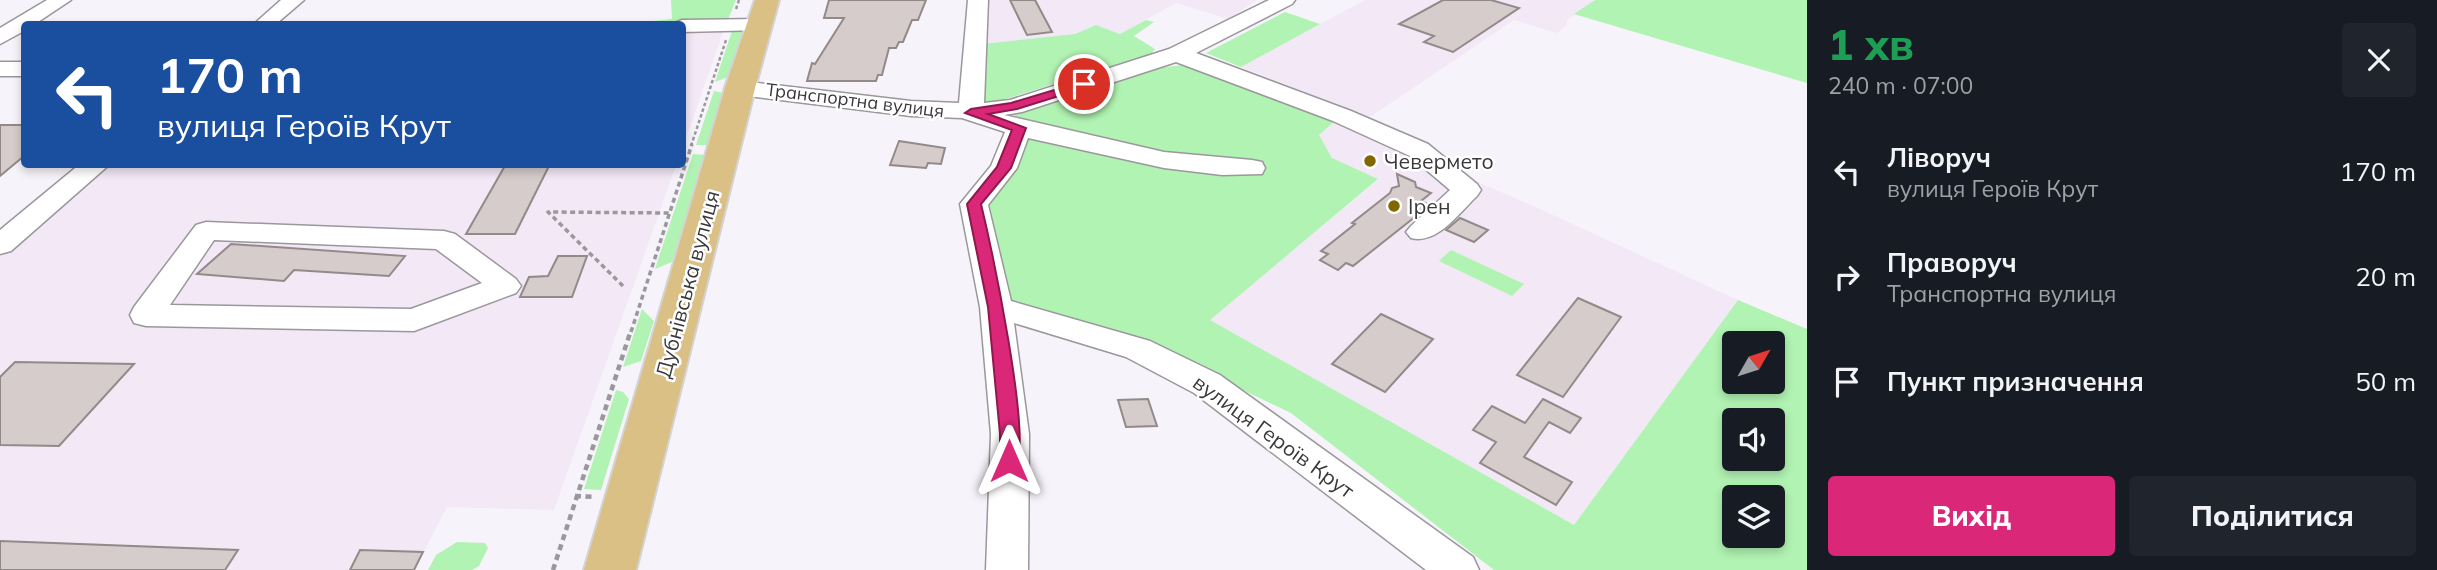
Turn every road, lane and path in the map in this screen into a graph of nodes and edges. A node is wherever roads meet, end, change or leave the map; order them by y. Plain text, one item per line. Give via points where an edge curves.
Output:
1 (61, 0) edge
2 (294, 0) edge
3 (978, 0) edge
4 (1285, 0) edge
5 (753, 17) edge
6 (26, 21) edge
7 (268, 21) edge
8 (21, 24) edge
9 (686, 25) edge
10 (0, 37) edge
11 (1177, 54) junction
12 (0, 69) edge
13 (21, 69) edge
14 (740, 88) junction
15 (971, 113) junction
16 (1019, 128) junction
17 (92, 168) edge
18 (1252, 169) dead end
19 (669, 213) junction
20 (1421, 232) dead end
21 (0, 245) edge
22 (505, 286) joint
23 (623, 286) dead end
24 (996, 307) junction
25 (553, 570) edge
26 (610, 570) edge
27 (1007, 570) edge
28 (1458, 570) edge

1 - 6 street
2 - 7 street
3 - 15 street
4 - 11 street, Транспортна вулиця
5 - 9 street
5 - 14 main road, Дубнівська вулиця
5 - 19 path
8 - 10 street
11 - 15 street, Транспортна вулиця via 1013,107
11 - 20 street via 1419,149 1467,190
12 - 13 street
14 - 15 street, Транспортна вулиця
14 - 26 main road, Дубнівська вулиця
15 - 16 street
16 - 18 street via 1163,160 1215,169
16 - 24 street via 1004,168 974,204
17 - 21 street
19 - 23 path via 548,212
19 - 25 path
22 - 22 street via 444,240 206,231 146,315 414,320
24 - 27 street via 1010,434
24 - 28 street, вулиця Героїв Крут via 1138,349 1208,384

